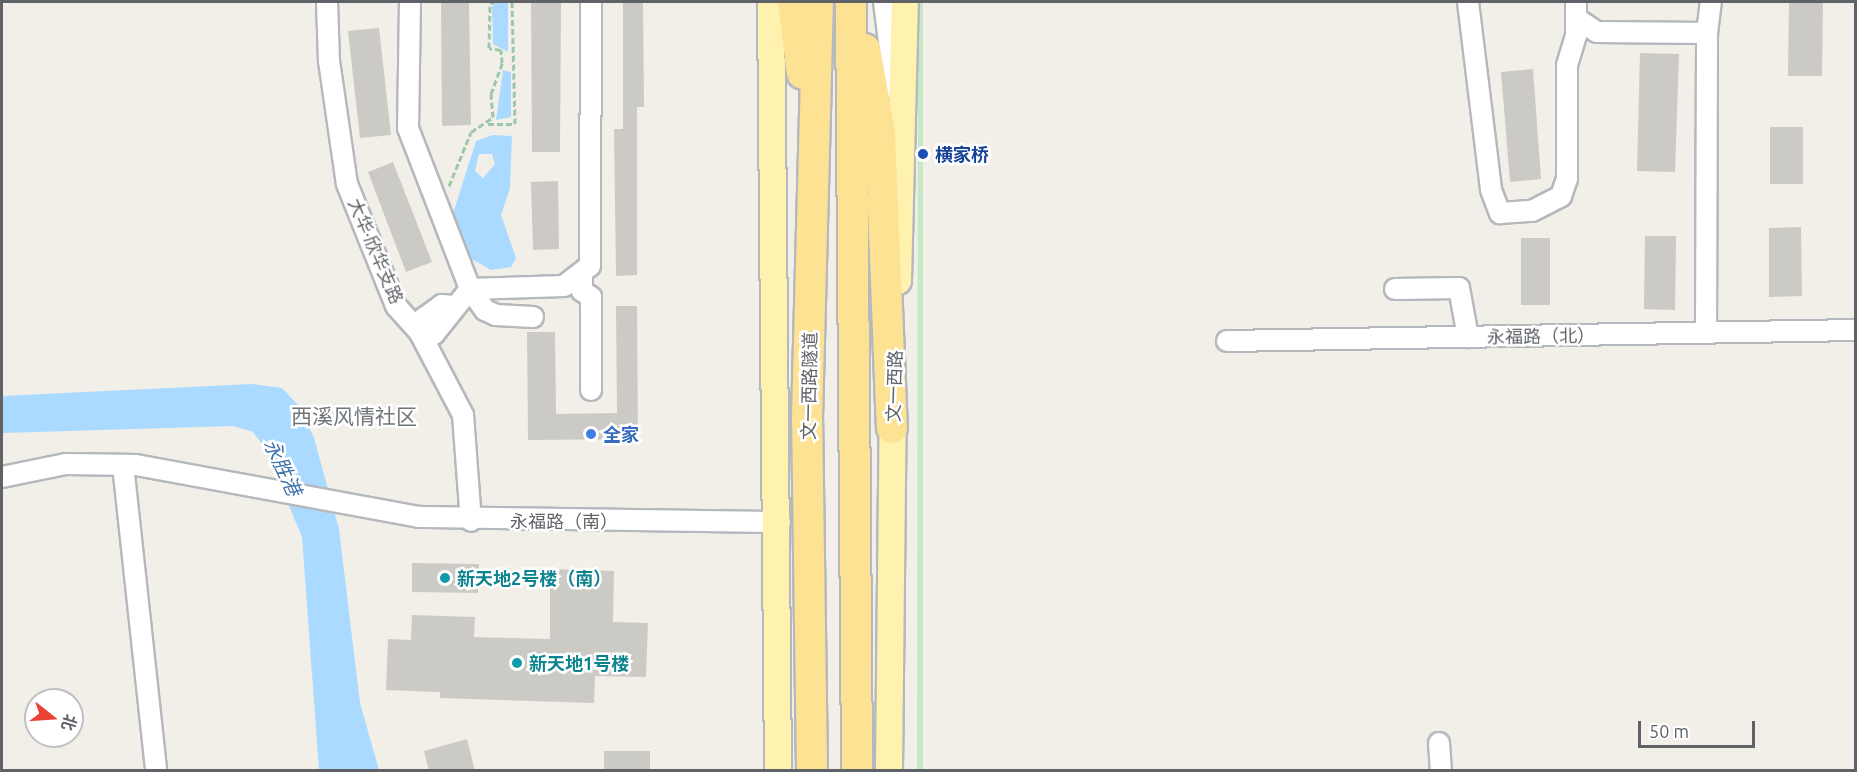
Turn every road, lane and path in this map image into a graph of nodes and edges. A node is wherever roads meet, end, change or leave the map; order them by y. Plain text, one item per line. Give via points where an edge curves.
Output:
1 (327, 2) edge
2 (410, 2) edge
3 (495, 2) edge
4 (512, 2) edge
5 (591, 2) edge
6 (771, 2) edge
7 (793, 2) edge
8 (818, 2) edge
9 (851, 2) edge
10 (856, 2) edge
11 (884, 2) edge
12 (905, 2) edge
13 (1468, 2) edge
14 (1711, 2) edge
15 (1576, 10) edge
16 (1707, 33) junction
17 (502, 63) junction
18 (511, 65) junction
19 (488, 124) junction
20 (904, 139) junction
21 (816, 184) junction
22 (437, 212) junction
23 (582, 276) junction
24 (470, 289) junction
25 (1395, 290) dead end
26 (533, 317) dead end
27 (1856, 330) edge
28 (420, 333) junction
29 (1706, 333) junction
30 (1468, 337) junction
31 (1227, 341) dead end
32 (591, 390) dead end
33 (892, 428) junction
34 (123, 465) junction
35 (2, 477) edge
36 (471, 521) junction
37 (780, 522) junction
38 (1439, 743) dead end
39 (156, 771) edge
40 (778, 771) edge
41 (812, 771) edge
42 (858, 771) edge
43 (889, 771) edge
44 (1440, 771) edge

1 - 28 street, 大华·欣华支路 via 329,60 347,184 396,306
2 - 22 street via 408,128
3 - 17 path via 490,3 489,48 501,50
4 - 18 path
5 - 23 street via 591,245 590,266
6 - 37 main road
7 - 21 highway
8 - 21 highway, 文一西路隧道
9 - 42 highway
10 - 33 highway via 880,132
11 - 20 street
12 - 20 main road, 文一西路
13 - 15 street via 1491,190 1500,213 1532,211 1562,196 1567,179 1567,65
14 - 16 street
15 - 16 street via 1597,32
16 - 29 street
17 - 18 path
17 - 19 path via 491,93 493,117
18 - 19 path via 516,67 515,124
19 - 22 path via 471,132 449,186 449,201
20 - 33 main road, 文一西路
21 - 41 highway, 文一西路隧道 via 807,418
22 - 24 street
23 - 24 street via 564,285
23 - 32 street via 582,291 591,297
24 - 26 street via 485,310 496,315
24 - 28 street via 434,334
25 - 30 street via 1459,288
27 - 29 street, 永福路（北）
28 - 36 street, 大华·欣华支路 via 463,415
29 - 30 street, 永福路（北）
30 - 31 street, 永福路（北）
33 - 43 main road, 文一西路
34 - 35 street, 永福路（南） via 66,464
34 - 36 street, 永福路（南） via 348,507
34 - 39 street
36 - 37 street, 永福路（南）
37 - 40 main road
38 - 44 street

